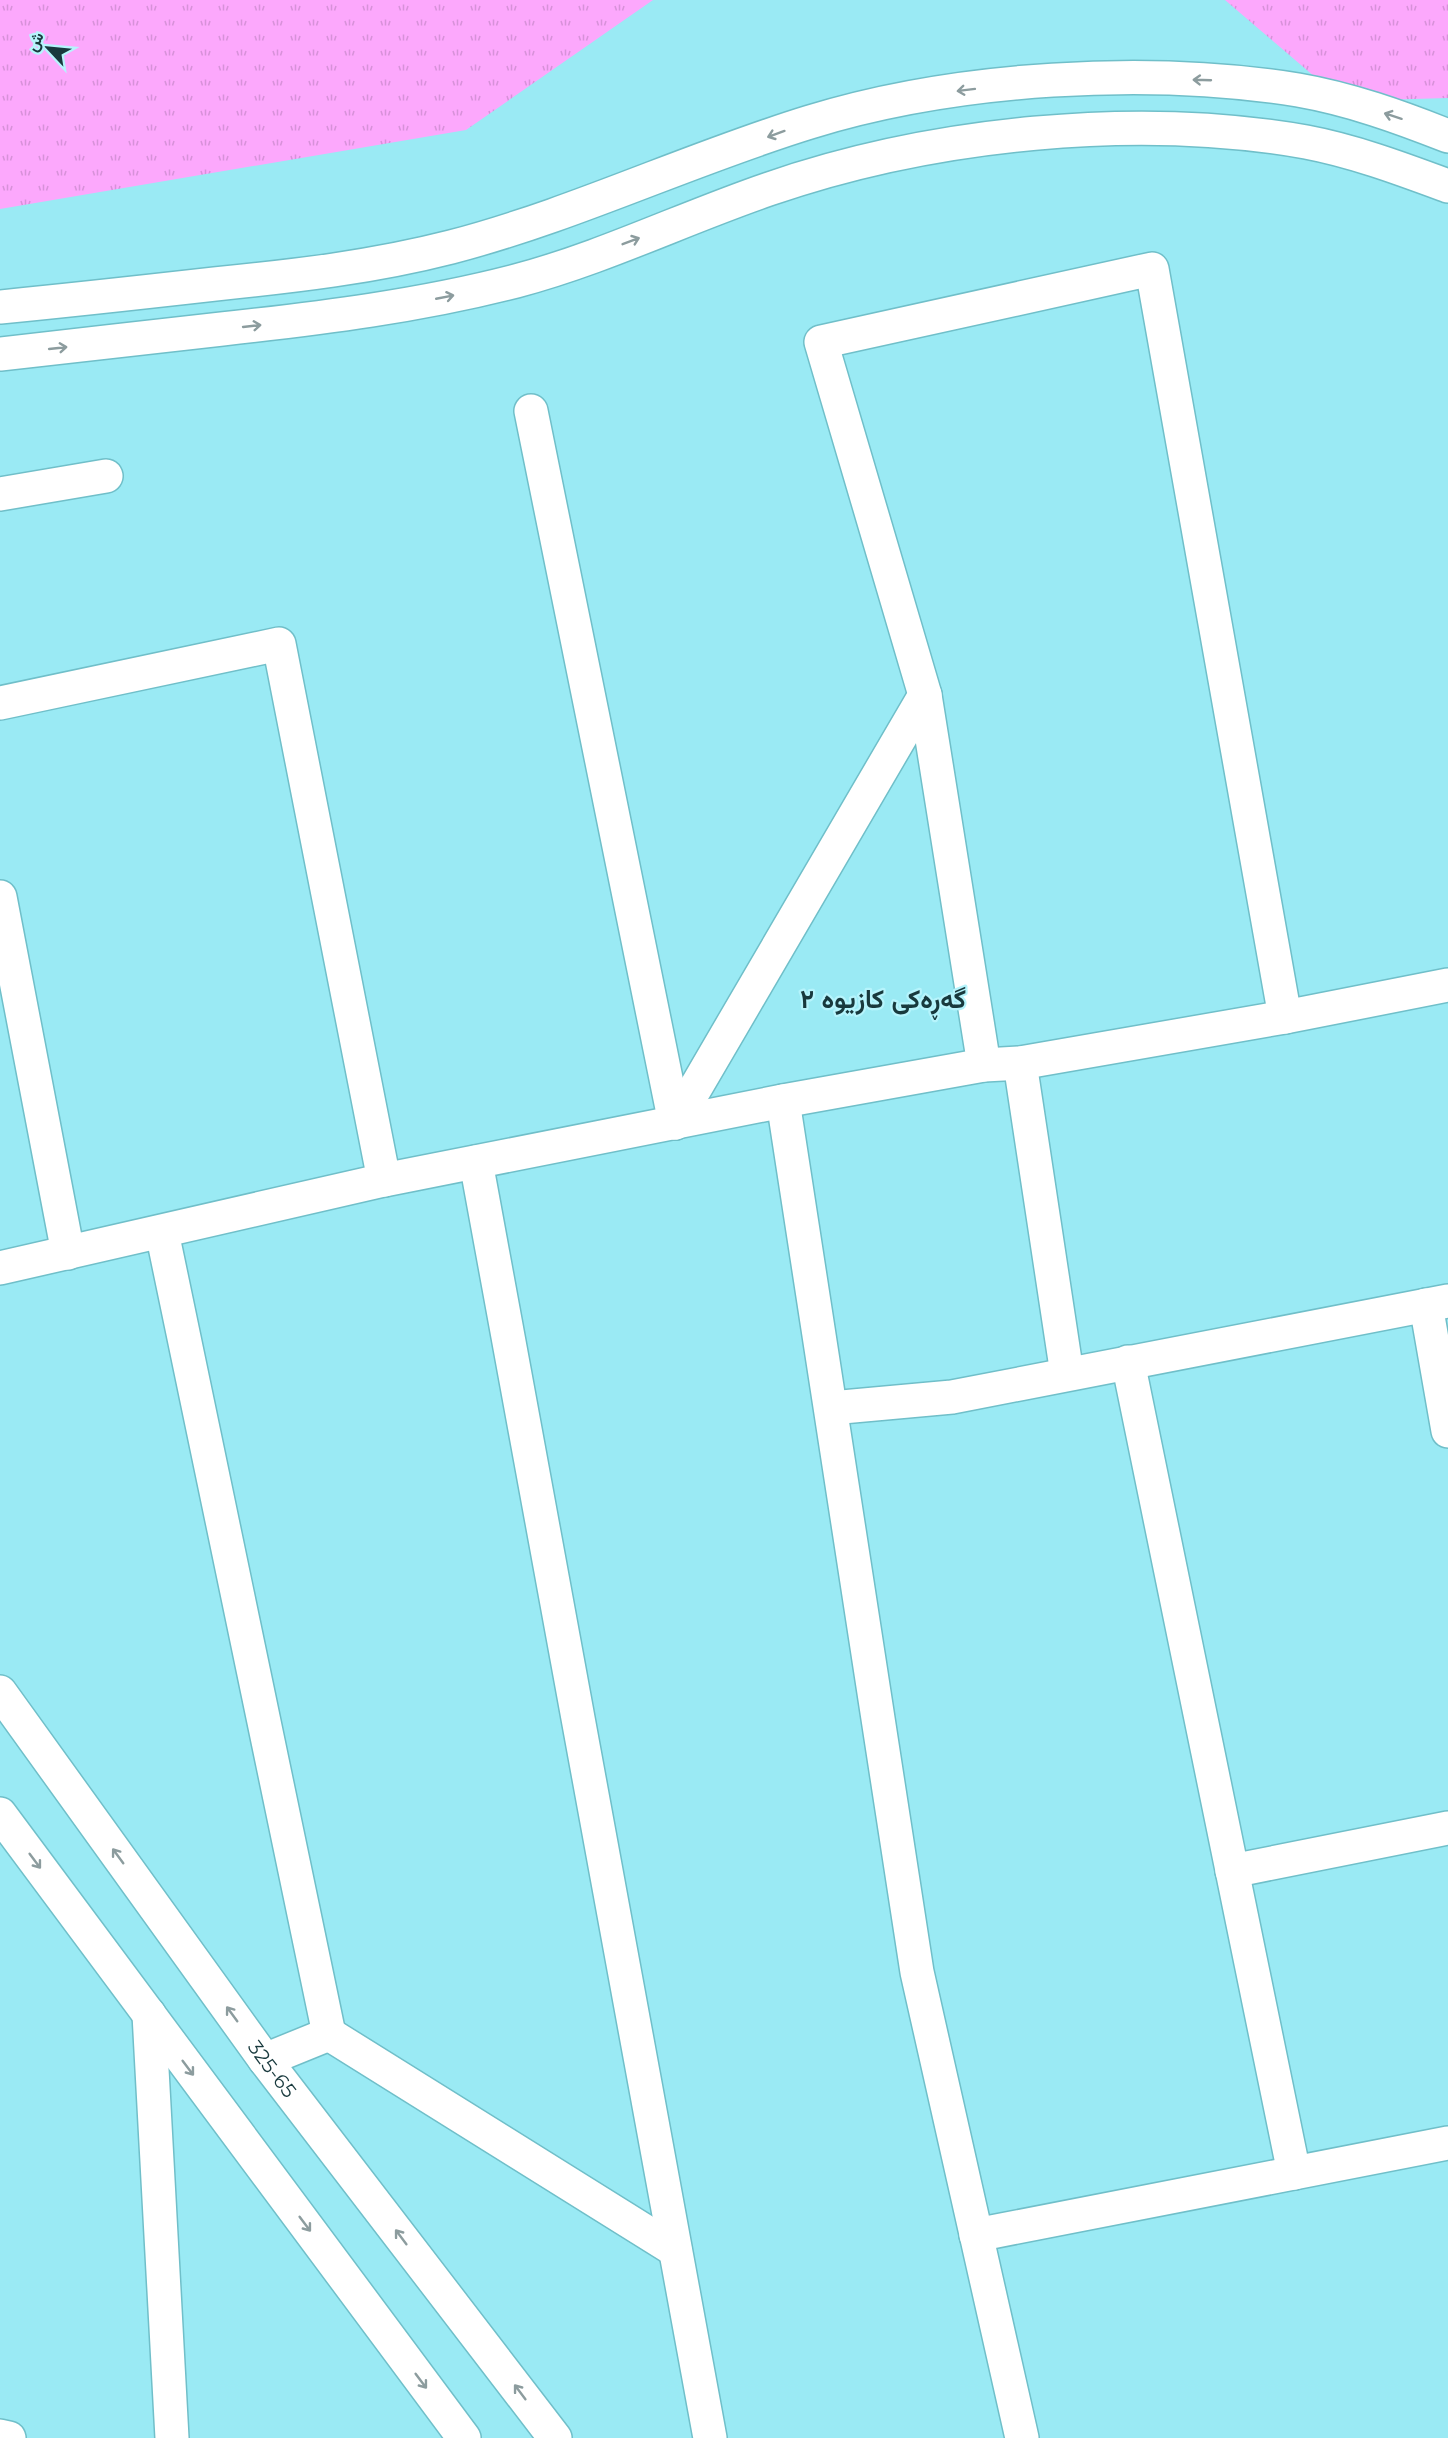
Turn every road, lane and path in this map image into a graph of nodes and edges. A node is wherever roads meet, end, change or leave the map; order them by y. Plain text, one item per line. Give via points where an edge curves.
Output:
1 (1004, 86) junction
2 (1448, 136) edge
3 (1011, 137) junction
4 (1448, 186) edge
5 (0, 307) edge
6 (0, 354) edge
7 (531, 411) dead end
8 (106, 476) dead end
9 (0, 494) edge
10 (925, 695) junction
11 (0, 703) edge
12 (0, 897) edge
13 (1448, 985) edge
14 (1285, 1017) junction
15 (1020, 1063) junction
16 (984, 1065) junction
17 (783, 1101) junction
18 (675, 1123) junction
19 (476, 1162) junction
20 (384, 1180) junction
21 (162, 1232) junction
22 (68, 1253) junction
23 (0, 1268) edge
24 (1437, 1303) edge
25 (1128, 1362) junction
26 (1067, 1374) junction
27 (831, 1408) junction
28 (1448, 1431) edge
29 (0, 1692) edge
30 (0, 1814) edge
31 (1448, 1828) edge
32 (1232, 1871) junction
33 (149, 2014) junction
34 (329, 2034) junction
35 (266, 2060) junction
36 (1448, 2143) edge
37 (1293, 2173) junction
38 (976, 2235) junction
39 (675, 2250) junction
40 (0, 2436) edge
41 (9, 2438) edge
42 (172, 2438) edge
43 (464, 2438) edge
44 (555, 2438) edge
45 (710, 2438) edge
46 (1022, 2438) edge

2 -> 1 street via 1333,98 1248,84 1122,79
1 - 3 street
1 -> 5 street via 915,96 838,114 504,232 420,254 350,268
3 - 4 street via 1133,128 1247,134 1349,152
6 -> 3 street via 337,316 456,295 583,260 827,170 928,148
7 - 18 street
8 - 9 street
10 - 14 street via 821,342 1152,269
10 - 16 street
10 - 18 street
11 - 20 street via 279,644
12 - 22 street
13 - 14 street
14 - 15 street
15 - 16 street
15 - 26 street
16 - 17 street
17 - 18 street
17 - 27 street
18 - 19 street
19 - 20 street
19 - 39 street
20 - 21 street
21 - 22 street
21 - 34 street
22 - 23 street
24 - 25 street
24 - 28 street
25 - 26 street
25 - 32 street
26 - 27 street via 952,1397
27 - 38 street via 917,1972
35 -> 29 street, 325-65
30 -> 33 street
31 - 32 street
32 - 37 street
33 - 42 street
33 -> 43 street
34 - 35 street
34 - 39 street
44 -> 35 street, 325-65
36 - 37 street
37 - 38 street
38 - 46 street
39 - 45 street
40 - 41 street

